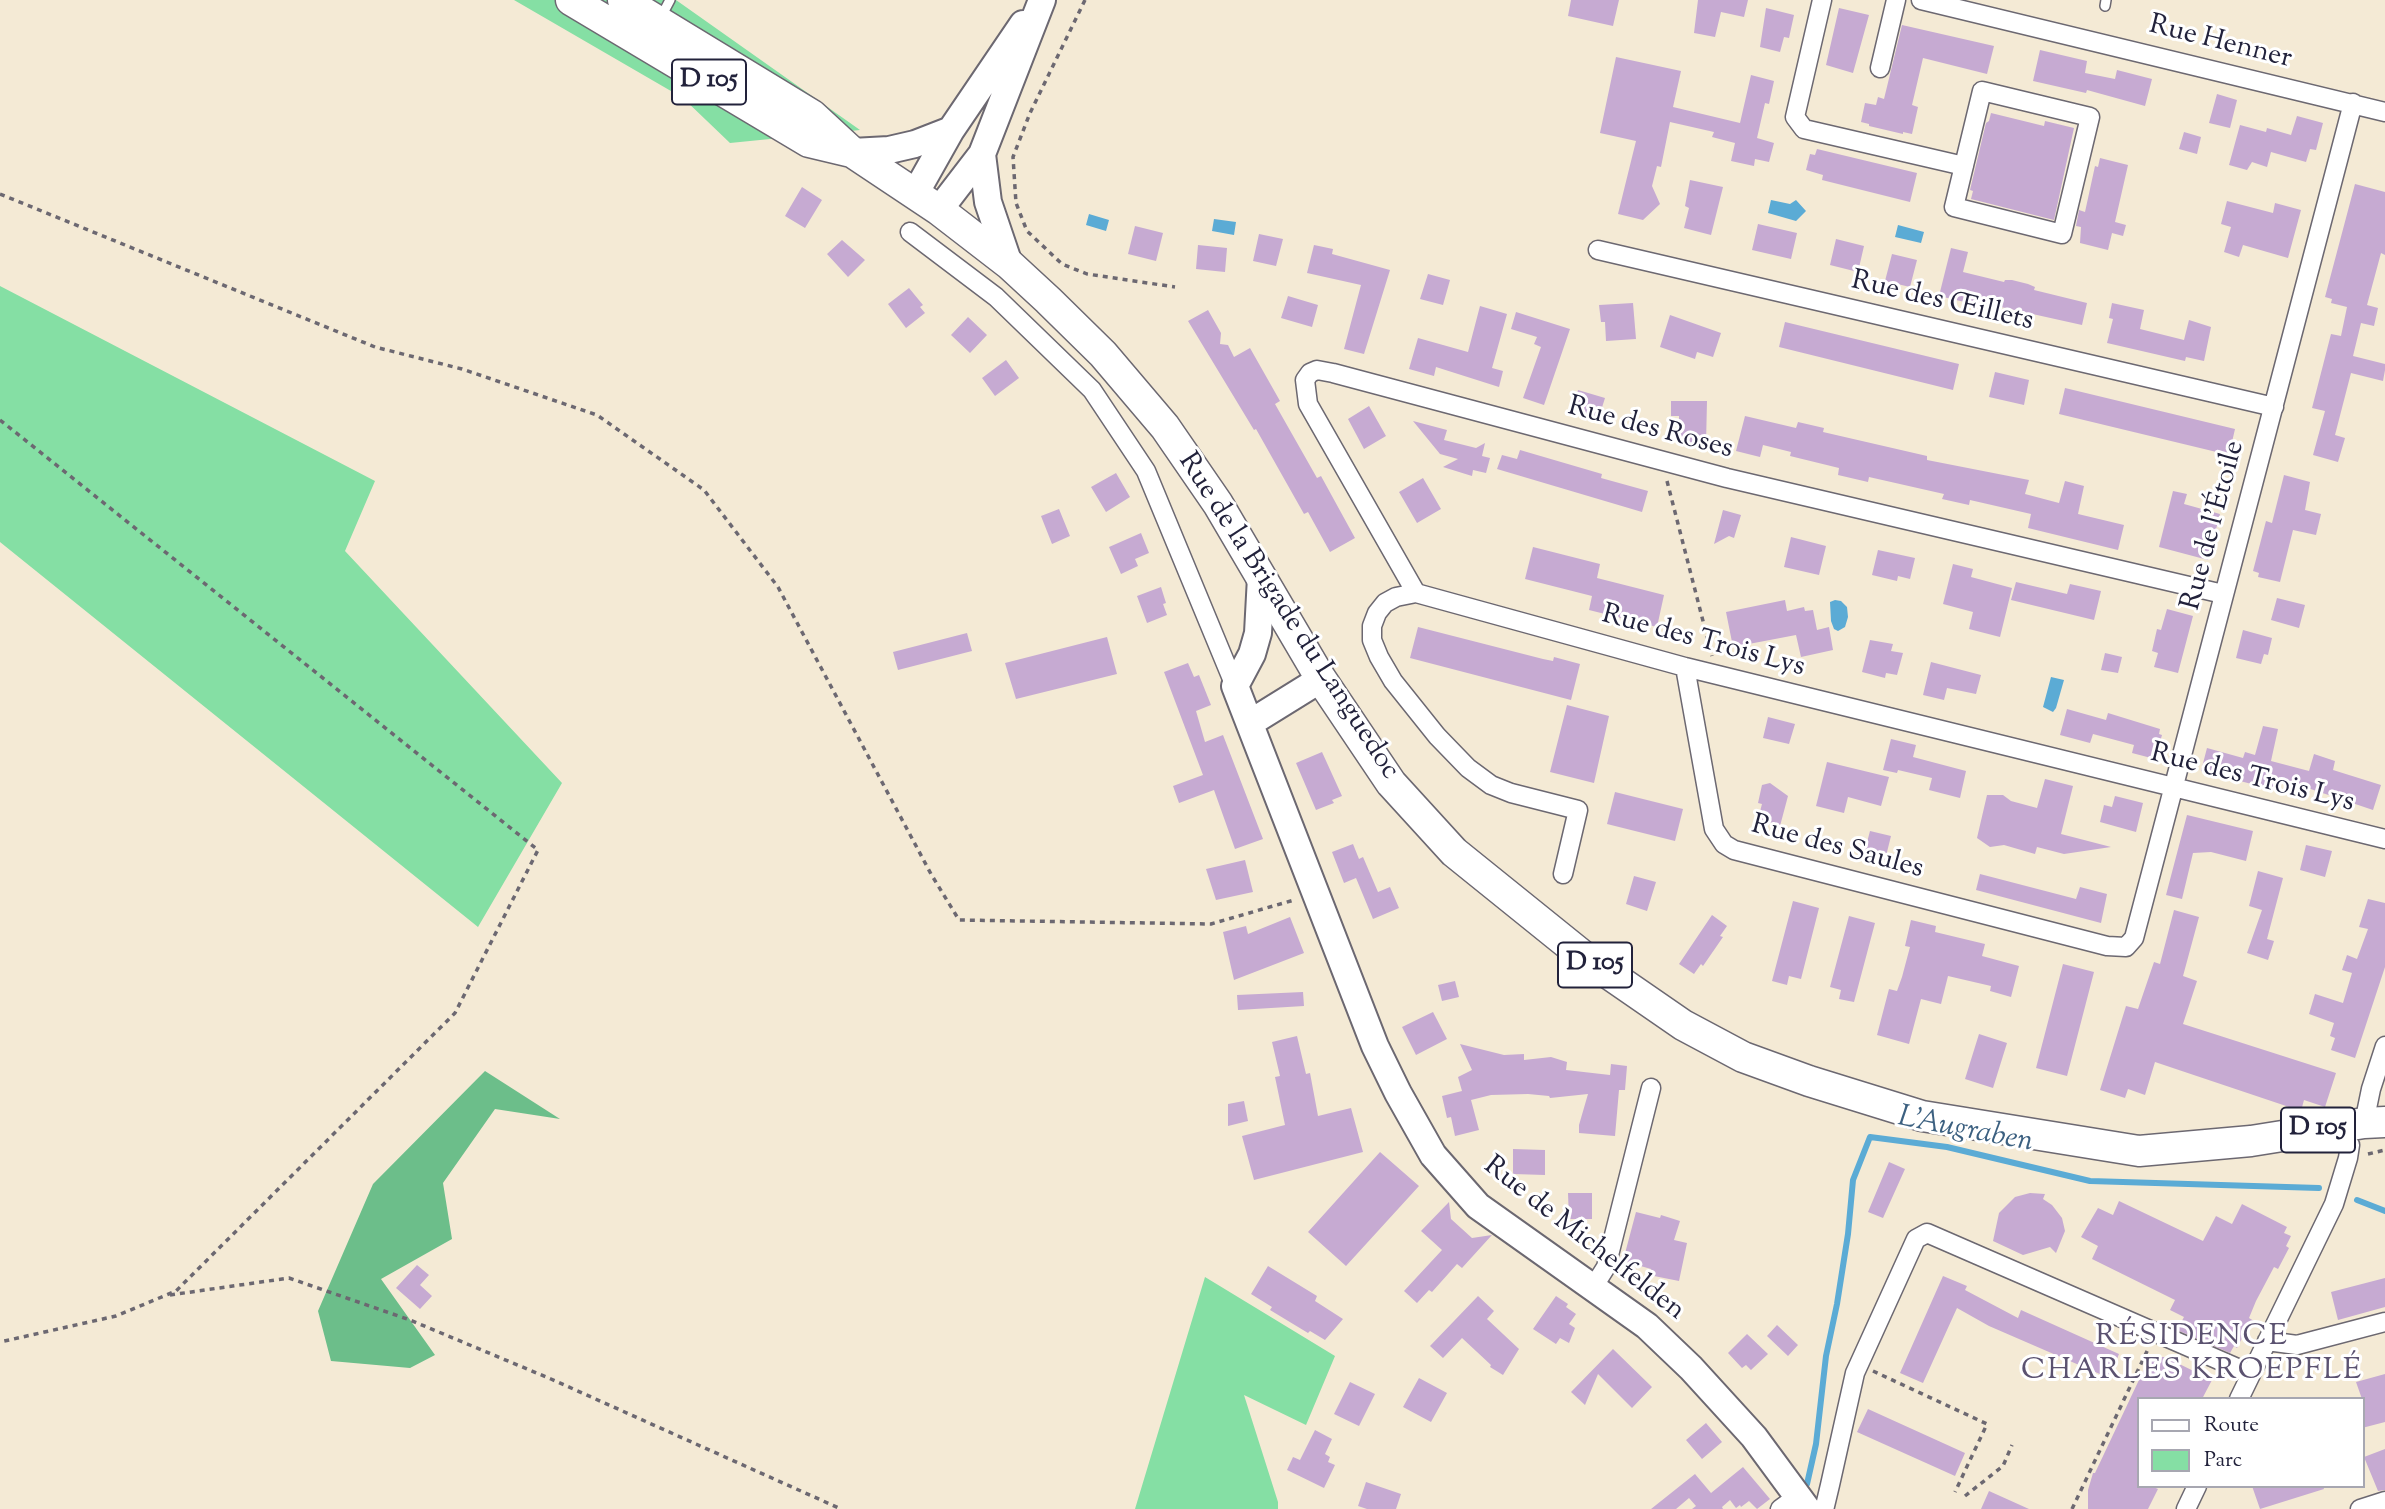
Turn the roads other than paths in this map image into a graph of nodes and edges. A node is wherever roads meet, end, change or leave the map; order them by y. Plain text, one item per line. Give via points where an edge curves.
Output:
1 (571, 0) edge
2 (623, 0) edge
3 (1041, 0) edge
4 (1822, 0) edge
5 (1896, 0) edge
6 (1921, 0) edge
7 (664, 11) edge
8 (1880, 68) dead end
9 (2353, 103) junction
10 (2385, 112) edge
11 (951, 130) junction
12 (852, 152) junction
13 (982, 153) junction
14 (1964, 166) junction
15 (927, 202) junction
16 (910, 232) dead end
17 (1598, 250) dead end
18 (1009, 264) junction
19 (2274, 407) junction
20 (1261, 578) junction
21 (1416, 593) junction
22 (2223, 594) junction
23 (1685, 667) junction
24 (1321, 679) junction
25 (1235, 686) junction
26 (1250, 723) junction
27 (2172, 788) junction
28 (2385, 839) edge
29 (1563, 874) dead end
30 (2113, 947) joint
31 (2385, 1046) edge
32 (1651, 1088) dead end
33 (2371, 1133) edge
34 (1594, 1286) junction
35 (2385, 1322) edge
36 (2267, 1341) junction
37 (2251, 1374) junction
38 (2240, 1397) edge
39 (2196, 1488) edge
40 (2385, 1500) edge
41 (1795, 1505) edge
42 (1822, 1509) edge
43 (2186, 1509) edge
44 (2360, 1509) edge

1 - 12 main road, D 105 via 809,142
2 - 7 main road, D 105
3 - 11 street
3 - 13 street
4 - 14 street via 1795,117 1804,129
5 - 8 street
6 - 9 street, Rue Henner
7 - 12 main road, D 105 via 812,115
9 - 10 street, Rue Henner
9 - 19 street, Rue de l'Étoile
11 - 12 street via 889,150
11 - 15 street
12 - 15 main road, D 105
13 - 15 street
13 - 18 street via 988,202
14 - 14 street via 1982,91 2090,117 2062,234 1954,208
15 - 18 main road, D 105
16 - 25 street via 996,297 1092,390 1146,471
17 - 19 street, Rue des Œillets
18 - 20 main road, Rue de la Brigade du Languedoc / D 105 via 1103,355 1165,428 1218,504
19 - 22 street, Rue de l'Étoile
20 - 24 main road, Rue de la Brigade du Languedoc / D 105
20 - 25 street via 1258,633
21 - 22 street, Rue des Roses via 1308,404 1305,380 1310,373 1333,373 1662,461
21 - 23 street, Rue des Trois Lys
21 - 29 street via 1396,597 1377,613 1372,640 1379,657 1422,718 1468,768 1511,793 1578,810
22 - 27 street, Rue de l'Étoile
23 - 27 street, Rue des Trois Lys
23 - 30 street, Rue des Saules via 1714,829 1724,844
24 - 26 street
24 - 33 main road, Rue de la Brigade du Languedoc / D 105 via 1391,783 1454,852 1583,956 1683,1025 1743,1057 1922,1116 2139,1151
25 - 26 street, Rue de Michelfelden
26 - 34 street, Rue de Michelfelden via 1375,1046 1433,1154 1478,1206
27 - 28 street, Rue des Trois Lys
27 - 30 street, Rue de l'Étoile via 2134,938 2126,947
31 - 33 street via 2371,1089
32 - 34 street via 1606,1268
33 - 36 street via 2348,1158 2334,1204
34 - 41 street, Rue de Michelfelden via 1647,1326 1691,1368 1754,1437
35 - 36 street via 2298,1345
36 - 37 street
37 - 38 street
37 - 42 street via 1927,1233 1916,1239 1855,1373
39 - 43 street
40 - 44 street

